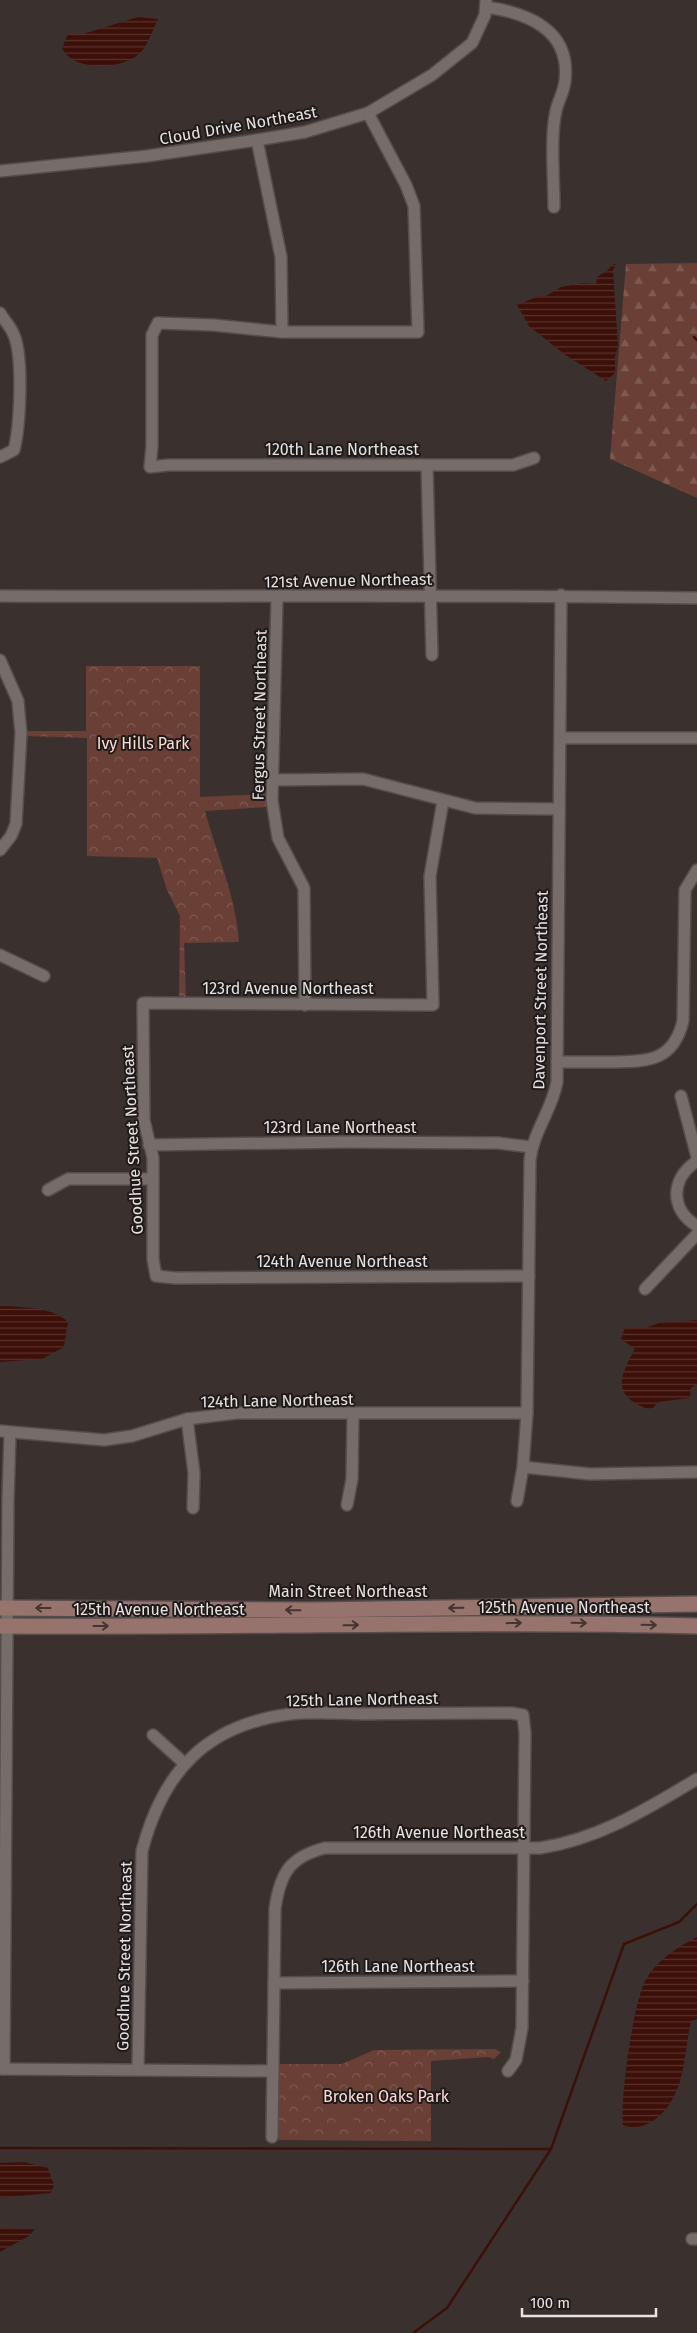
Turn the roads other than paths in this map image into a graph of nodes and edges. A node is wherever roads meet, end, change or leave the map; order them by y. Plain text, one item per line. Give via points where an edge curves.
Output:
1 (486, 4) edge
2 (368, 113) junction
3 (257, 140) junction
4 (0, 171) edge
5 (554, 207) dead end
6 (0, 313) edge
7 (282, 332) junction
8 (0, 457) edge
9 (534, 458) dead end
10 (428, 466) junction
11 (431, 595) junction
12 (561, 595) junction
13 (0, 596) edge
14 (277, 598) junction
15 (697, 598) edge
16 (432, 655) dead end
17 (0, 660) edge
18 (560, 738) junction
19 (697, 738) edge
20 (273, 780) junction
21 (442, 801) junction
22 (559, 809) junction
23 (2, 848) edge
24 (696, 870) edge
25 (0, 955) edge
26 (44, 976) dead end
27 (143, 1004) joint
28 (305, 1005) junction
29 (557, 1062) junction
30 (681, 1096) dead end
31 (150, 1144) junction
32 (531, 1147) junction
33 (697, 1156) edge
34 (697, 1161) edge
35 (154, 1179) junction
36 (48, 1190) dead end
37 (697, 1226) edge
38 (697, 1234) edge
39 (156, 1276) joint
40 (529, 1276) junction
41 (645, 1289) dead end
42 (527, 1413) junction
43 (353, 1414) junction
44 (187, 1419) junction
45 (5, 1432) edge
46 (523, 1467) junction
47 (697, 1472) edge
48 (517, 1501) dead end
49 (346, 1505) dead end
50 (193, 1508) dead end
51 (697, 1604) edge
52 (4, 1608) edge
53 (4, 1626) edge
54 (697, 1626) edge
55 (4, 1719) edge
56 (153, 1735) dead end
57 (185, 1764) junction
58 (697, 1779) edge
59 (524, 1848) junction
60 (523, 1981) junction
61 (274, 1983) junction
62 (2, 2069) edge
63 (138, 2069) junction
64 (273, 2071) junction
65 (508, 2071) dead end
66 (272, 2138) dead end

1 - 2 street, Cloud Drive Northeast via 485,15 472,43 432,75
1 - 5 street via 533,20 552,35 564,58 565,84 555,125
2 - 3 street, Cloud Drive Northeast via 306,132
2 - 7 street via 414,206 418,332
3 - 4 street, Cloud Drive Northeast via 147,156
3 - 7 street via 281,257
6 - 8 street via 14,334 20,360 18,436 13,451
7 - 10 street, 120th Lane Northeast via 155,318 150,467
9 - 10 street, 120th Lane Northeast via 513,464
10 - 11 street
11 - 12 street, 121st Avenue Northeast
11 - 14 street, 121st Avenue Northeast
11 - 16 street
12 - 15 street, 121st Avenue Northeast
12 - 18 street, Davenport Street Northeast
13 - 14 street, 121st Avenue Northeast
14 - 20 street, Fergus Street Northeast
17 - 23 street via 18,701 21,733 18,814 11,836
18 - 19 street
18 - 22 street, Davenport Street Northeast
20 - 21 street via 363,780
20 - 28 street, Fergus Street Northeast via 272,800 278,838 304,888
21 - 22 street via 475,808
21 - 28 street, 123rd Avenue Northeast via 430,876 433,1005
22 - 29 street, Davenport Street Northeast
24 - 29 street via 684,890 683,1020 677,1040 654,1058 642,1061
25 - 26 street
27 - 28 street, 123rd Avenue Northeast
27 - 31 street, Goodhue Street Northeast via 144,1120
29 - 32 street, Davenport Street Northeast via 554,1096
30 - 33 street
31 - 32 street, 123rd Lane Northeast via 383,1142 498,1143
31 - 35 street, Goodhue Street Northeast
32 - 40 street, Davenport Street Northeast
34 - 37 street via 686,1168 676,1185 679,1206
35 - 36 street via 68,1179
35 - 39 street, Goodhue Street Northeast via 153,1258
38 - 41 street
39 - 40 street, 124th Avenue Northeast
40 - 42 street, Davenport Street Northeast
42 - 43 street, 124th Lane Northeast
42 - 46 street, Davenport Street Northeast
43 - 44 street, 124th Lane Northeast via 238,1413
43 - 49 street via 352,1479
44 - 45 street, 124th Lane Northeast via 112,1439
44 - 50 street via 194,1473
45 - 52 street
46 - 47 street via 590,1474
46 - 48 street, Davenport Street Northeast
51 -> 52 main road, Main Street Northeast via 312,1610
52 - 53 street
53 -> 54 main road, 125th Avenue Northeast via 538,1623
53 - 55 street
55 - 62 street
56 - 57 street
57 - 59 street, 125th Lane Northeast via 222,1735 254,1722 291,1714 523,1715
57 - 63 street, Goodhue Street Northeast via 158,1802 142,1851
58 - 59 street, 126th Avenue Northeast via 642,1812 583,1838
59 - 60 street
59 - 61 street, 126th Avenue Northeast via 325,1848 309,1852 292,1864 278,1885
60 - 61 street, 126th Lane Northeast
60 - 65 street via 522,2028 516,2060
61 - 64 street
62 - 63 street
63 - 64 street
64 - 66 street

